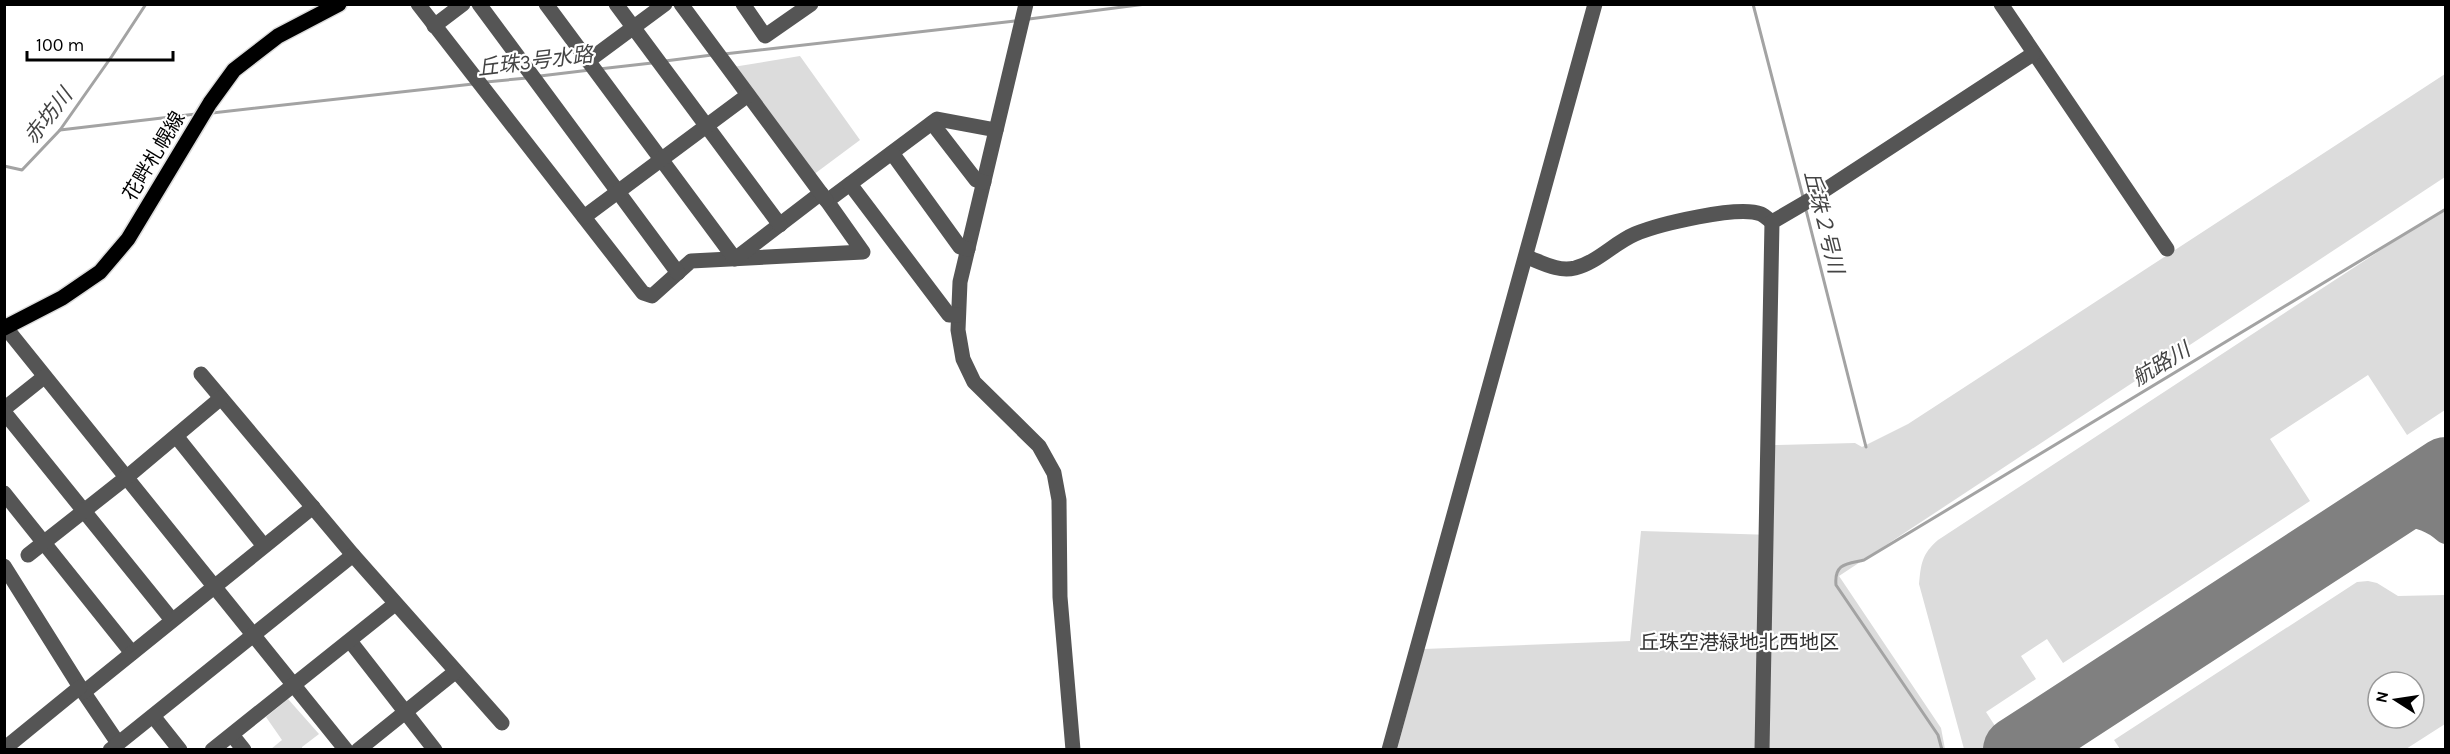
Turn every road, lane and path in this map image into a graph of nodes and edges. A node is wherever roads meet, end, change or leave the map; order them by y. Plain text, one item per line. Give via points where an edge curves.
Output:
1 (339, 4) edge
2 (418, 4) edge
3 (463, 4) edge
4 (479, 4) edge
5 (546, 4) edge
6 (616, 4) edge
7 (665, 4) edge
8 (681, 4) edge
9 (742, 4) edge
10 (1026, 4) edge
11 (1595, 4) edge
12 (2001, 4) edge
13 (809, 5) edge
14 (434, 26) junction
15 (633, 28) junction
16 (2033, 54) junction
17 (592, 67) junction
18 (748, 95) junction
19 (932, 123) junction
20 (707, 127) junction
21 (996, 130) junction
22 (892, 153) junction
23 (661, 160) junction
24 (984, 182) junction
25 (850, 184) junction
26 (619, 192) junction
27 (824, 197) junction
28 (584, 217) junction
29 (1772, 222) junction
30 (780, 225) junction
31 (968, 249) junction
32 (2167, 249) dead end
33 (1527, 257) junction
34 (735, 259) junction
35 (678, 273) junction
36 (958, 315) junction
37 (5, 328) edge
38 (201, 374) dead end
39 (44, 377) junction
40 (221, 398) junction
41 (4, 411) edge
42 (176, 436) junction
43 (127, 477) junction
44 (4, 493) edge
45 (313, 507) junction
46 (85, 510) junction
47 (44, 542) junction
48 (264, 546) junction
49 (28, 555) dead end
50 (353, 555) junction
51 (4, 566) edge
52 (214, 585) junction
53 (395, 604) junction
54 (172, 620) junction
55 (255, 635) junction
56 (350, 641) junction
57 (132, 653) junction
58 (455, 672) junction
59 (295, 686) junction
60 (82, 689) junction
61 (404, 712) junction
62 (153, 716) junction
63 (502, 723) dead end
64 (232, 735) junction
65 (114, 746) edge
66 (4, 749) edge
67 (180, 750) edge
68 (212, 750) edge
69 (244, 750) edge
70 (346, 750) edge
71 (358, 750) edge
72 (435, 750) edge
73 (1073, 750) edge
74 (1389, 750) edge
75 (1762, 750) edge

1 - 37 main road, 花畔札幌線 via 262,46 234,70 194,128 129,239 100,272 62,298
2 - 14 street
3 - 14 street
4 - 26 street
5 - 17 street
6 - 15 street
7 - 15 street
8 - 18 street
9 - 13 street via 765,36
10 - 21 street
11 - 33 street
12 - 16 street
14 - 28 street
15 - 17 street
15 - 20 street
16 - 29 street
16 - 32 street
17 - 23 street
18 - 20 street
18 - 27 street
19 - 21 street via 937,119
19 - 22 street
19 - 24 street via 976,180
20 - 23 street
20 - 30 street
21 - 24 street
22 - 25 street
22 - 31 street via 960,247
23 - 26 street
23 - 34 street
24 - 31 street
25 - 27 street
25 - 36 street via 949,315
26 - 28 street
26 - 35 street
27 - 30 street
27 - 34 street via 862,252
28 - 35 street via 644,293 652,296
29 - 33 street via 1760,214 1737,212 1665,224 1634,235 1576,268 1558,269
29 - 75 street
30 - 34 street
31 - 36 street
33 - 74 street
34 - 35 street via 691,261
36 - 73 street via 963,359 974,382 1039,446 1054,473 1059,500 1060,597
37 - 39 street
38 - 40 street
39 - 41 street
39 - 43 street
40 - 42 street
40 - 45 street
41 - 46 street
42 - 43 street
42 - 48 street
43 - 46 street
43 - 52 street
44 - 47 street
45 - 48 street
45 - 50 street
46 - 47 street
46 - 54 street
47 - 49 street
47 - 57 street
48 - 52 street
50 - 53 street
50 - 55 street
51 - 60 street
52 - 54 street
52 - 55 street
53 - 56 street
53 - 58 street
54 - 57 street
55 - 59 street
55 - 62 street
56 - 59 street
56 - 61 street
57 - 60 street
58 - 61 street
58 - 63 street
59 - 64 street
59 - 70 street
60 - 65 street
60 - 66 street
61 - 71 street
61 - 72 street
62 - 65 street
62 - 67 street
64 - 68 street
64 - 69 street

